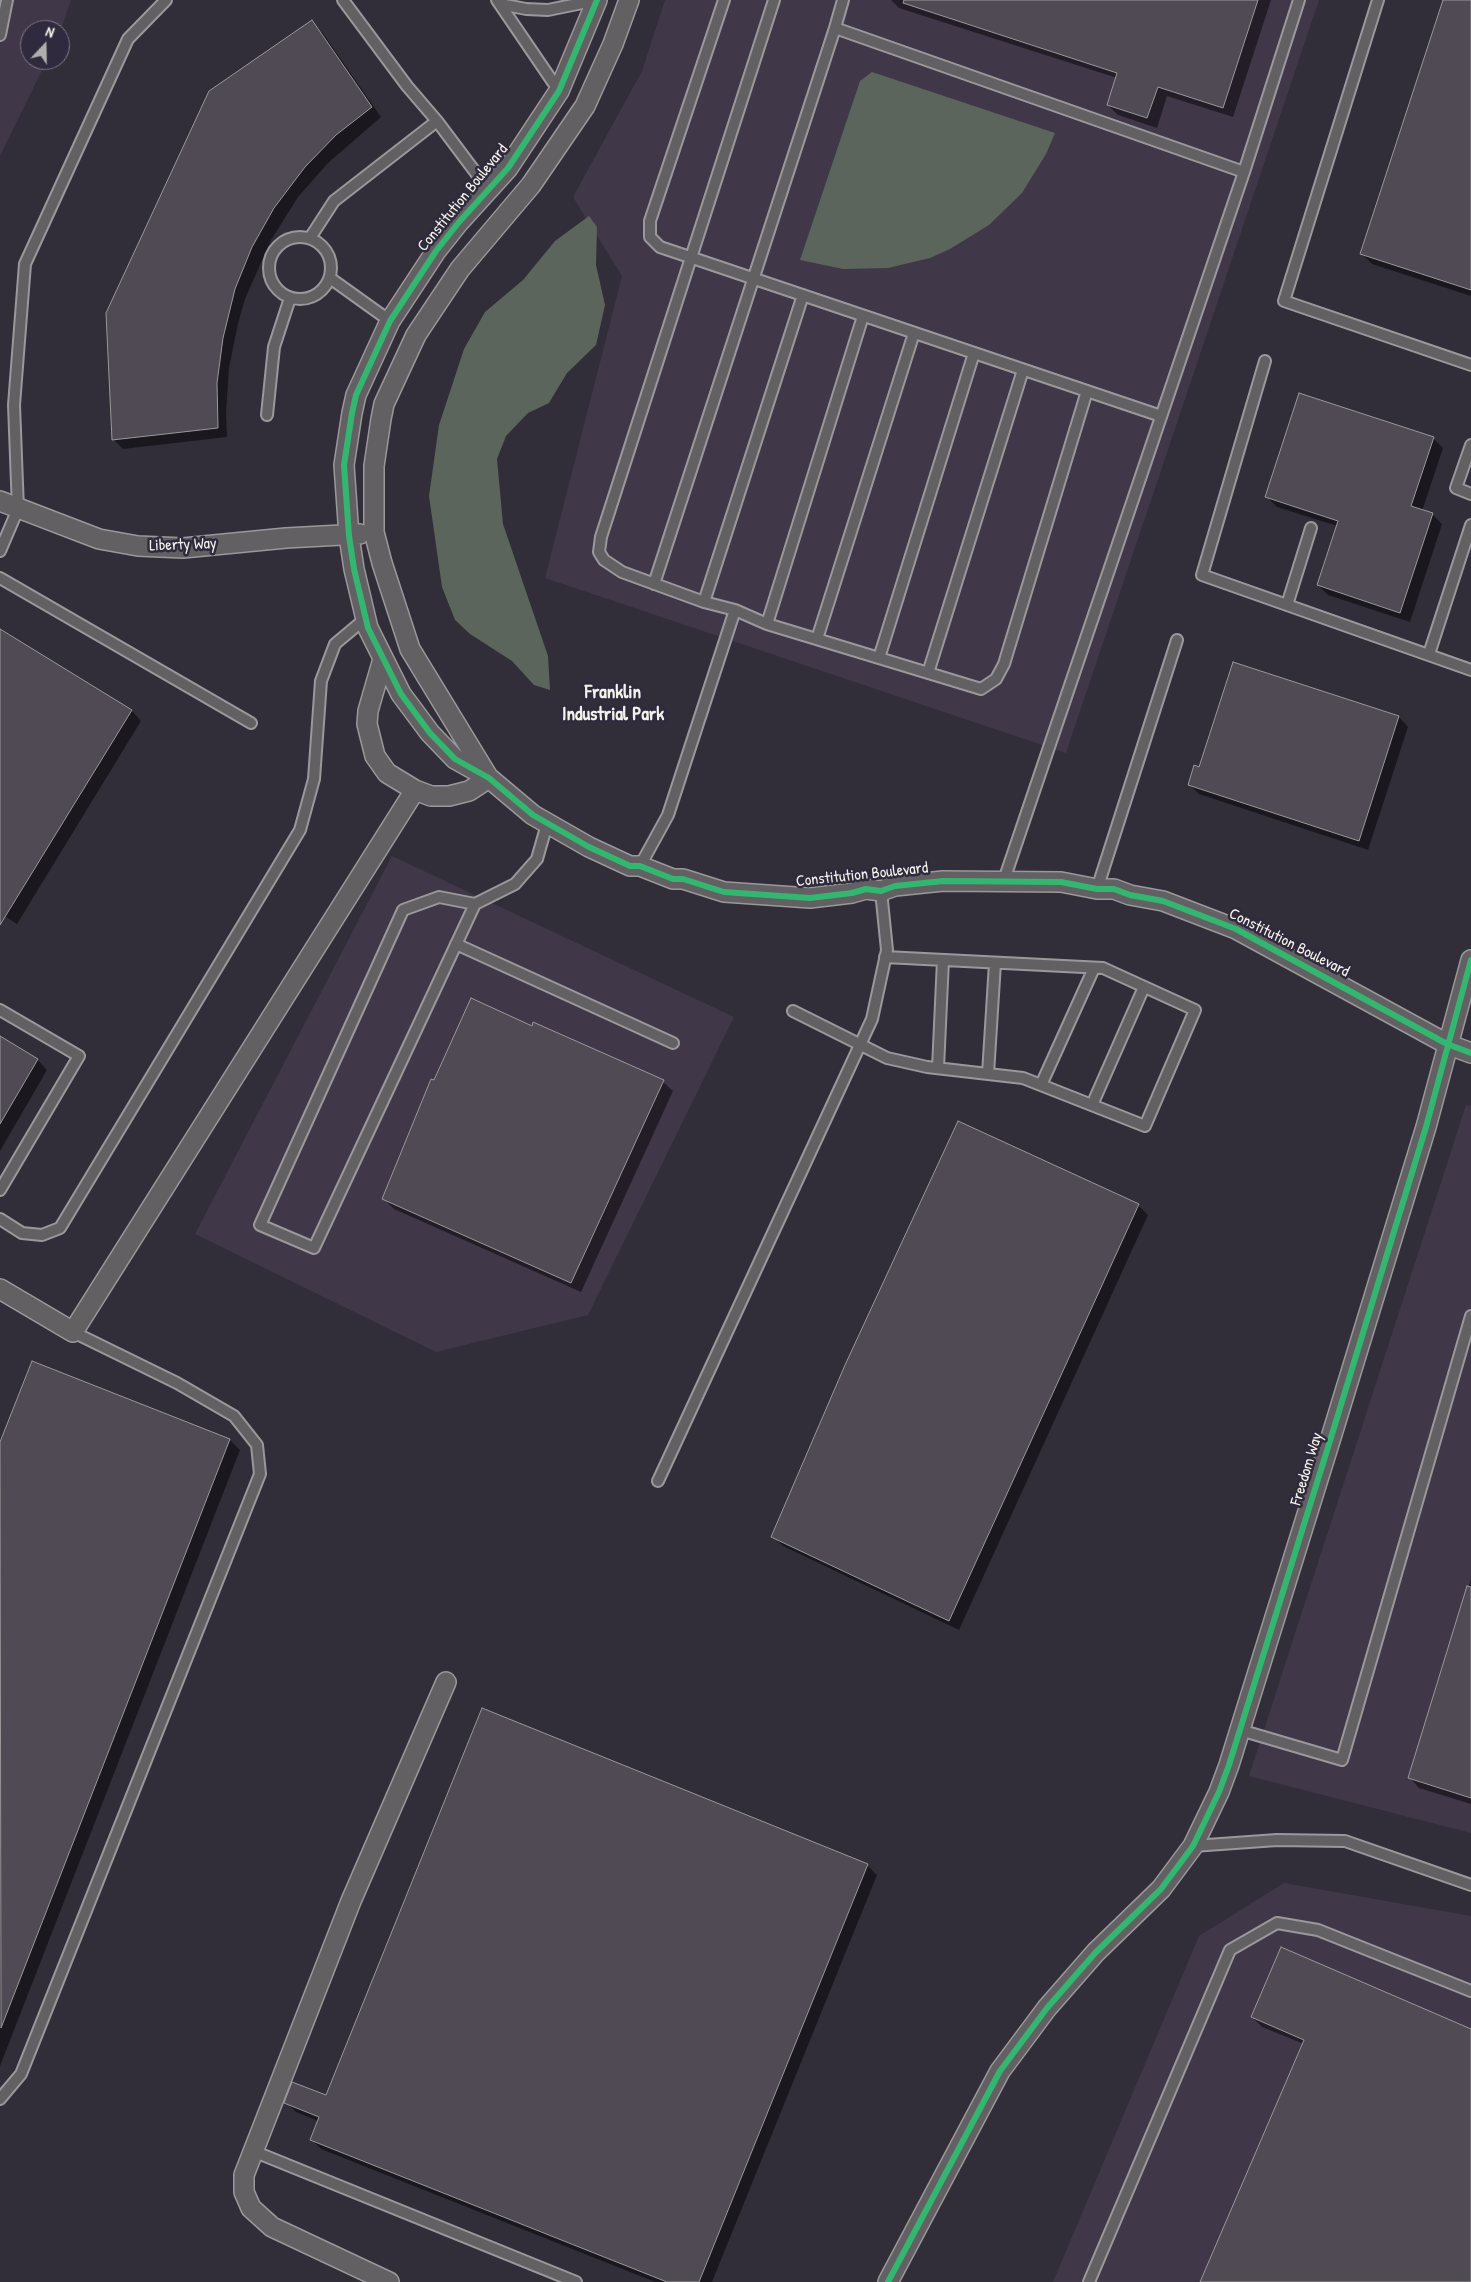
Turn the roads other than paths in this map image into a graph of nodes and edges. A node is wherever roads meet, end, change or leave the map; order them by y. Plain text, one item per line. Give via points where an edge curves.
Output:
1 (7, 0) edge
2 (166, 0) edge
3 (344, 0) edge
4 (597, 0) edge
5 (629, 0) edge
6 (724, 0) edge
7 (774, 0) edge
8 (843, 0) edge
9 (1299, 0) edge
10 (1378, 0) edge
11 (500, 1) edge
12 (835, 28) junction
13 (0, 35) edge
14 (559, 91) junction
15 (437, 121) junction
16 (1244, 172) junction
17 (488, 190) junction
18 (310, 238) junction
19 (691, 258) junction
20 (330, 278) junction
21 (753, 278) junction
22 (803, 295) junction
23 (290, 298) junction
24 (863, 316) junction
25 (390, 321) junction
26 (914, 333) junction
27 (974, 353) junction
28 (1265, 362) dead end
29 (1471, 365) edge
30 (1023, 370) junction
31 (1087, 391) junction
32 (267, 415) dead end
33 (1161, 416) junction
34 (1471, 445) edge
35 (1471, 494) edge
36 (0, 500) edge
37 (18, 509) junction
38 (1471, 525) edge
39 (1311, 528) dead end
40 (374, 532) junction
41 (349, 536) junction
42 (0, 551) edge
43 (0, 578) edge
44 (654, 584) junction
45 (704, 602) junction
46 (1287, 605) junction
47 (735, 610) junction
48 (366, 618) junction
49 (768, 624) junction
50 (817, 639) junction
51 (1177, 640) dead end
52 (1429, 654) junction
53 (879, 658) junction
54 (383, 659) junction
55 (1471, 670) edge
56 (928, 673) junction
57 (251, 724) dead end
58 (489, 778) junction
59 (415, 790) junction
60 (547, 824) junction
61 (640, 866) junction
62 (1004, 880) junction
63 (1097, 889) junction
64 (881, 891) junction
65 (474, 904) junction
66 (456, 944) junction
67 (885, 958) junction
68 (943, 960) junction
69 (1471, 960) edge
70 (995, 963) junction
71 (1094, 968) junction
72 (1144, 987) junction
73 (0, 1010) edge
74 (793, 1011) dead end
75 (673, 1044) dead end
76 (1447, 1044) junction
77 (860, 1046) junction
78 (1471, 1053) edge
79 (938, 1068) junction
80 (988, 1074) junction
81 (1041, 1085) junction
82 (1092, 1105) junction
83 (0, 1190) edge
84 (0, 1219) edge
85 (0, 1289) edge
86 (1471, 1316) edge
87 (72, 1332) junction
88 (658, 1481) dead end
89 (446, 1682) dead end
90 (1240, 1730) junction
91 (1193, 1846) junction
92 (1471, 1886) edge
93 (1471, 1991) edge
94 (0, 2099) edge
95 (253, 2151) junction
96 (390, 2282) edge
97 (576, 2282) edge
98 (888, 2282) edge
99 (1088, 2282) edge

1 - 13 lane
2 - 37 lane via 128,39 24,264 14,405
3 - 15 lane
4 - 11 lane via 548,10 526,9
4 - 14 street, Constitution Boulevard
5 - 40 street, Constitution Boulevard via 585,106 531,185 460,268 416,335 384,404 374,466
6 - 19 lane via 650,221 650,236 660,247
7 - 19 lane
8 - 12 lane
9 - 16 lane
10 - 29 lane via 1284,301
11 - 14 lane
12 - 16 lane
12 - 21 lane
14 - 17 street, Constitution Boulevard via 508,168
15 - 17 lane
15 - 18 lane via 334,201
16 - 33 lane
17 - 25 street, Constitution Boulevard via 436,251
18 - 20 lane via 326,250 330,259
18 - 23 lane via 282,242 270,258 270,277
19 - 21 lane
19 - 44 lane via 600,537 599,552 604,560 622,572
20 - 23 lane via 326,287 310,298
20 - 25 lane
21 - 22 lane
21 - 44 lane
22 - 24 lane
22 - 45 lane
23 - 32 lane via 274,347
24 - 26 lane
24 - 49 lane
25 - 41 street, Constitution Boulevard via 356,395 352,413 344,465
26 - 27 lane
26 - 50 lane
27 - 30 lane
27 - 53 lane
28 - 46 lane via 1202,575
30 - 31 lane
30 - 56 lane
31 - 33 lane
31 - 56 lane via 1004,664 996,679 981,689
33 - 62 lane
34 - 35 lane via 1456,488
36 - 37 street, Liberty Way
37 - 41 street, Liberty Way via 100,539 138,546 184,548 286,538
37 - 42 lane
38 - 52 lane
39 - 46 lane
40 - 41 street, Liberty Way
40 - 58 street, Constitution Boulevard via 410,648
41 - 48 street, Constitution Boulevard
43 - 57 lane
44 - 45 lane
45 - 47 lane
46 - 52 lane
47 - 49 lane
47 - 61 lane via 668,815
48 - 54 street, Constitution Boulevard
48 - 84 lane via 335,644 321,681 314,779 300,830 60,1228 42,1235 22,1233
49 - 50 lane
50 - 53 lane
51 - 63 lane
52 - 55 lane
53 - 56 lane
54 - 58 street, Constitution Boulevard via 400,694 430,733 455,759
54 - 59 street via 368,711 369,739 375,756 387,773
58 - 59 street via 469,791 449,796 431,796
58 - 60 street, Constitution Boulevard
59 - 87 street
60 - 61 street, Constitution Boulevard via 616,861
60 - 65 lane via 537,859 515,884
61 - 64 street, Constitution Boulevard via 673,879 724,892 810,898 852,894 866,889
62 - 63 street, Constitution Boulevard via 1061,882
62 - 64 street, Constitution Boulevard via 943,881 895,886
63 - 76 street, Constitution Boulevard via 1114,889 1163,901 1236,929
64 - 67 lane
65 - 66 lane
65 - 66 lane via 439,897 403,910 260,1225 314,1248
66 - 75 lane
67 - 68 lane
67 - 77 lane via 872,1019
68 - 70 lane
68 - 79 lane
69 - 76 street, Freedom Way
70 - 71 lane
70 - 80 lane
71 - 72 lane via 1103,968
71 - 81 lane
72 - 82 lane
72 - 82 lane via 1195,1010 1145,1126
73 - 83 lane via 79,1056
74 - 77 lane
76 - 78 street, Constitution Boulevard
76 - 90 street, Freedom Way via 1417,1155
77 - 79 lane via 887,1058
77 - 88 lane
79 - 80 lane
80 - 81 lane via 1023,1078
81 - 82 lane
85 - 87 street
86 - 90 lane via 1342,1760
87 - 94 lane via 177,1383 234,1416 257,1445 260,1474 21,2074
89 - 95 street via 352,1900
90 - 91 street, Freedom Way via 1219,1792
91 - 92 lane via 1277,1840 1345,1841
91 - 98 street, Freedom Way via 1161,1889 1096,1952 1047,2008 1000,2071
93 - 99 lane via 1318,1930 1277,1924 1230,1950
95 - 96 street via 244,2175 244,2192 251,2208 272,2227
95 - 97 lane

